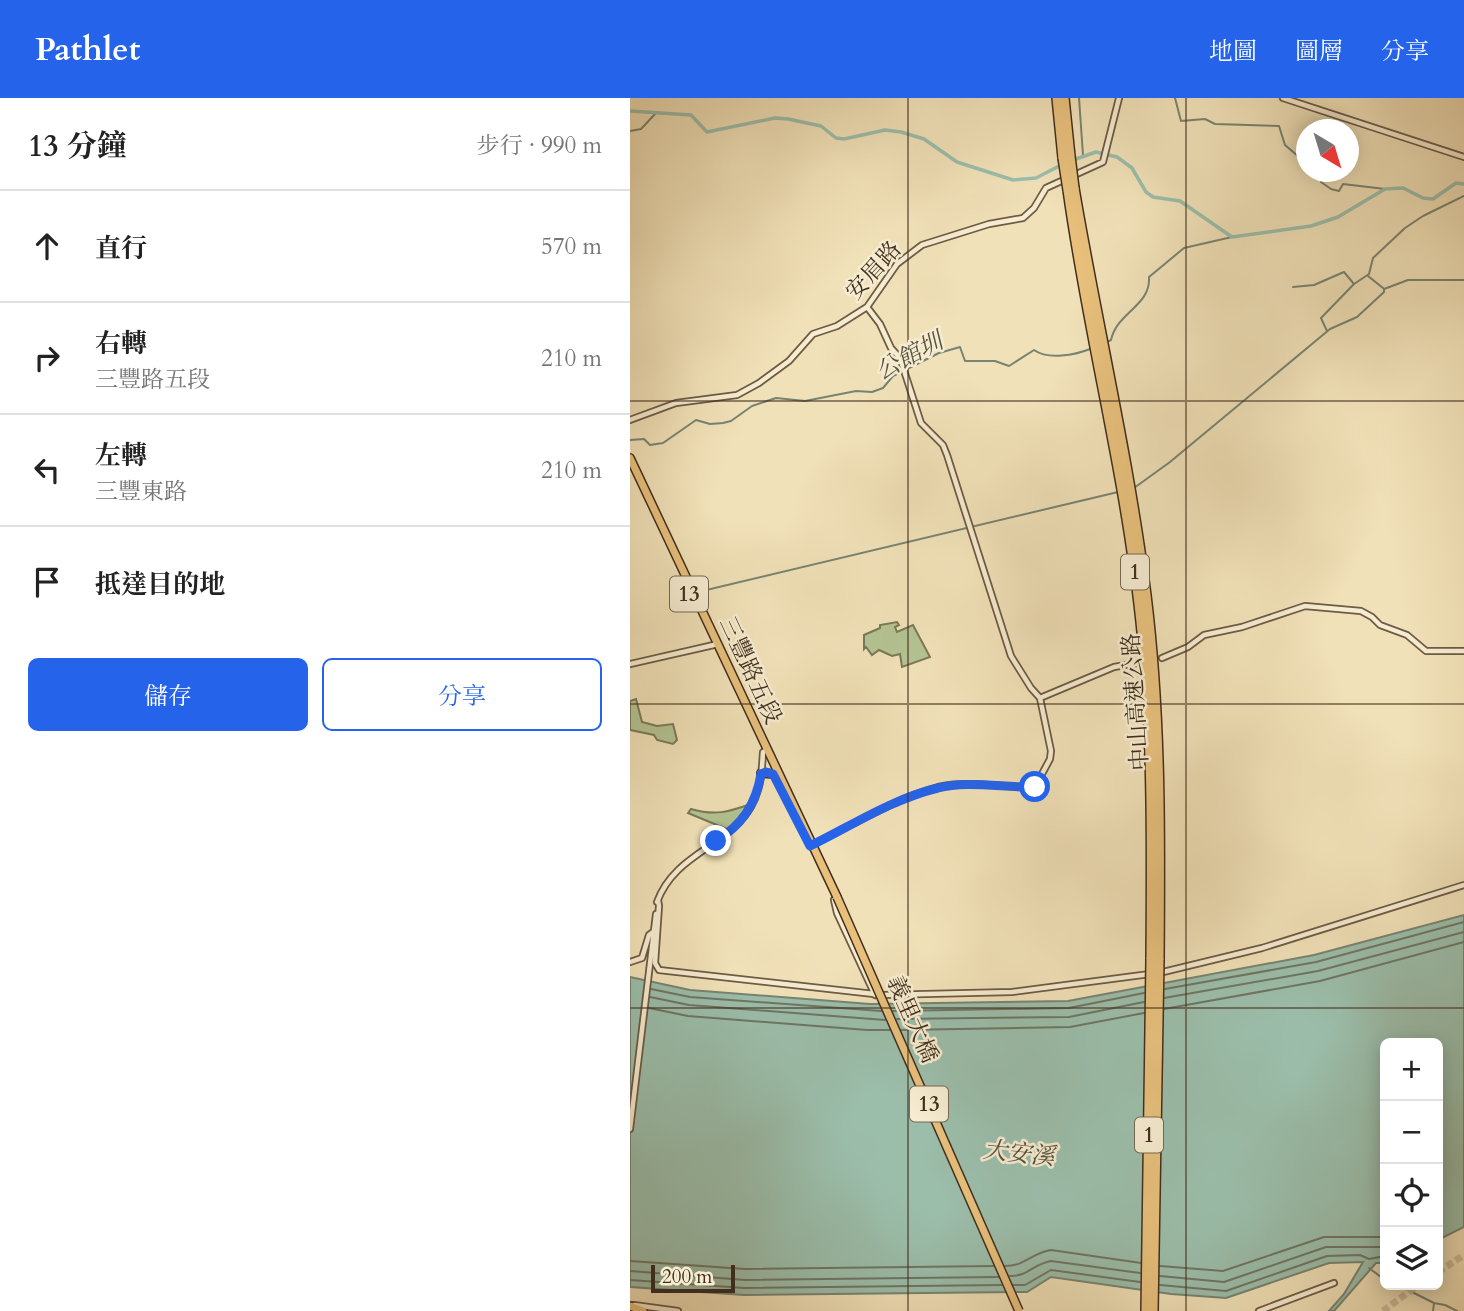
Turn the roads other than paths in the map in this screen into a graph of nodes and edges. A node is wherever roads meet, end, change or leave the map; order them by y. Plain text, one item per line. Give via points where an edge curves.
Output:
1 (1057, 98) edge
2 (1064, 98) edge
3 (1119, 98) edge
4 (1283, 98) edge
5 (1067, 157) junction
6 (1464, 157) edge
7 (867, 307) junction
8 (630, 420) edge
9 (630, 458) edge
10 (630, 467) edge
11 (716, 644) junction
12 (1464, 651) edge
13 (1162, 658) dead end
14 (1137, 663) dead end
15 (630, 664) edge
16 (1040, 698) junction
17 (764, 751) junction
18 (761, 774) junction
19 (773, 774) junction
20 (811, 845) junction
21 (1464, 885) edge
22 (835, 899) junction
23 (658, 900) junction
24 (653, 932) junction
25 (1155, 959) junction
26 (630, 962) edge
27 (875, 995) junction
28 (883, 995) junction
29 (630, 1129) edge
30 (1334, 1283) dead end
31 (631, 1308) edge
32 (643, 1311) edge
33 (678, 1311) edge
34 (1017, 1311) edge
35 (1146, 1311) edge
36 (1153, 1311) edge
37 (1259, 1311) edge

1 - 5 highway, 中山高速公路 / 1
2 - 5 highway, 中山高速公路 / 1
3 - 7 street, 安眉路 via 1103,162 1050,186 1023,218 922,245 890,272
4 - 6 street
5 - 25 highway, 中山高速公路 / 1, bridge via 1146,593 1159,766
7 - 8 street, 安眉路 via 837,326 813,334 789,361 746,390 728,397 676,403
7 - 16 street via 900,358 921,423 944,447 1011,656
9 - 11 main road, 三豐路五段 / 13
10 - 11 main road, 三豐路五段 / 13
11 - 15 street
11 - 17 main road, 三豐路五段 / 13
12 - 13 street via 1426,652 1407,635 1380,625 1361,611 1305,606 1204,635
14 - 16 street via 1114,667
16 - 20 street via 1051,751 1035,787 939,787
17 - 18 street
17 - 19 main road, 三豐路五段 / 13
17 - 20 main road, 三豐路五段 / 13
18 - 19 main road
18 - 23 street via 752,805 740,822 677,870
19 - 20 main road, 三豐路五段 / 13
20 - 22 main road, 三豐路五段 / 13
21 - 28 street via 1285,942 1175,971 1012,992
22 - 27 street via 837,913
22 - 28 street via 845,909
22 - 34 main road, 義里大橋 / 13, bridge
23 - 24 street
23 - 27 street via 655,963 659,970
24 - 26 street via 642,958
24 - 29 street
25 - 35 highway, 中山高速公路 / 1, bridge
25 - 36 highway, 中山高速公路 / 1, bridge
27 - 28 street
30 - 37 street
31 - 32 main road
31 - 33 street

